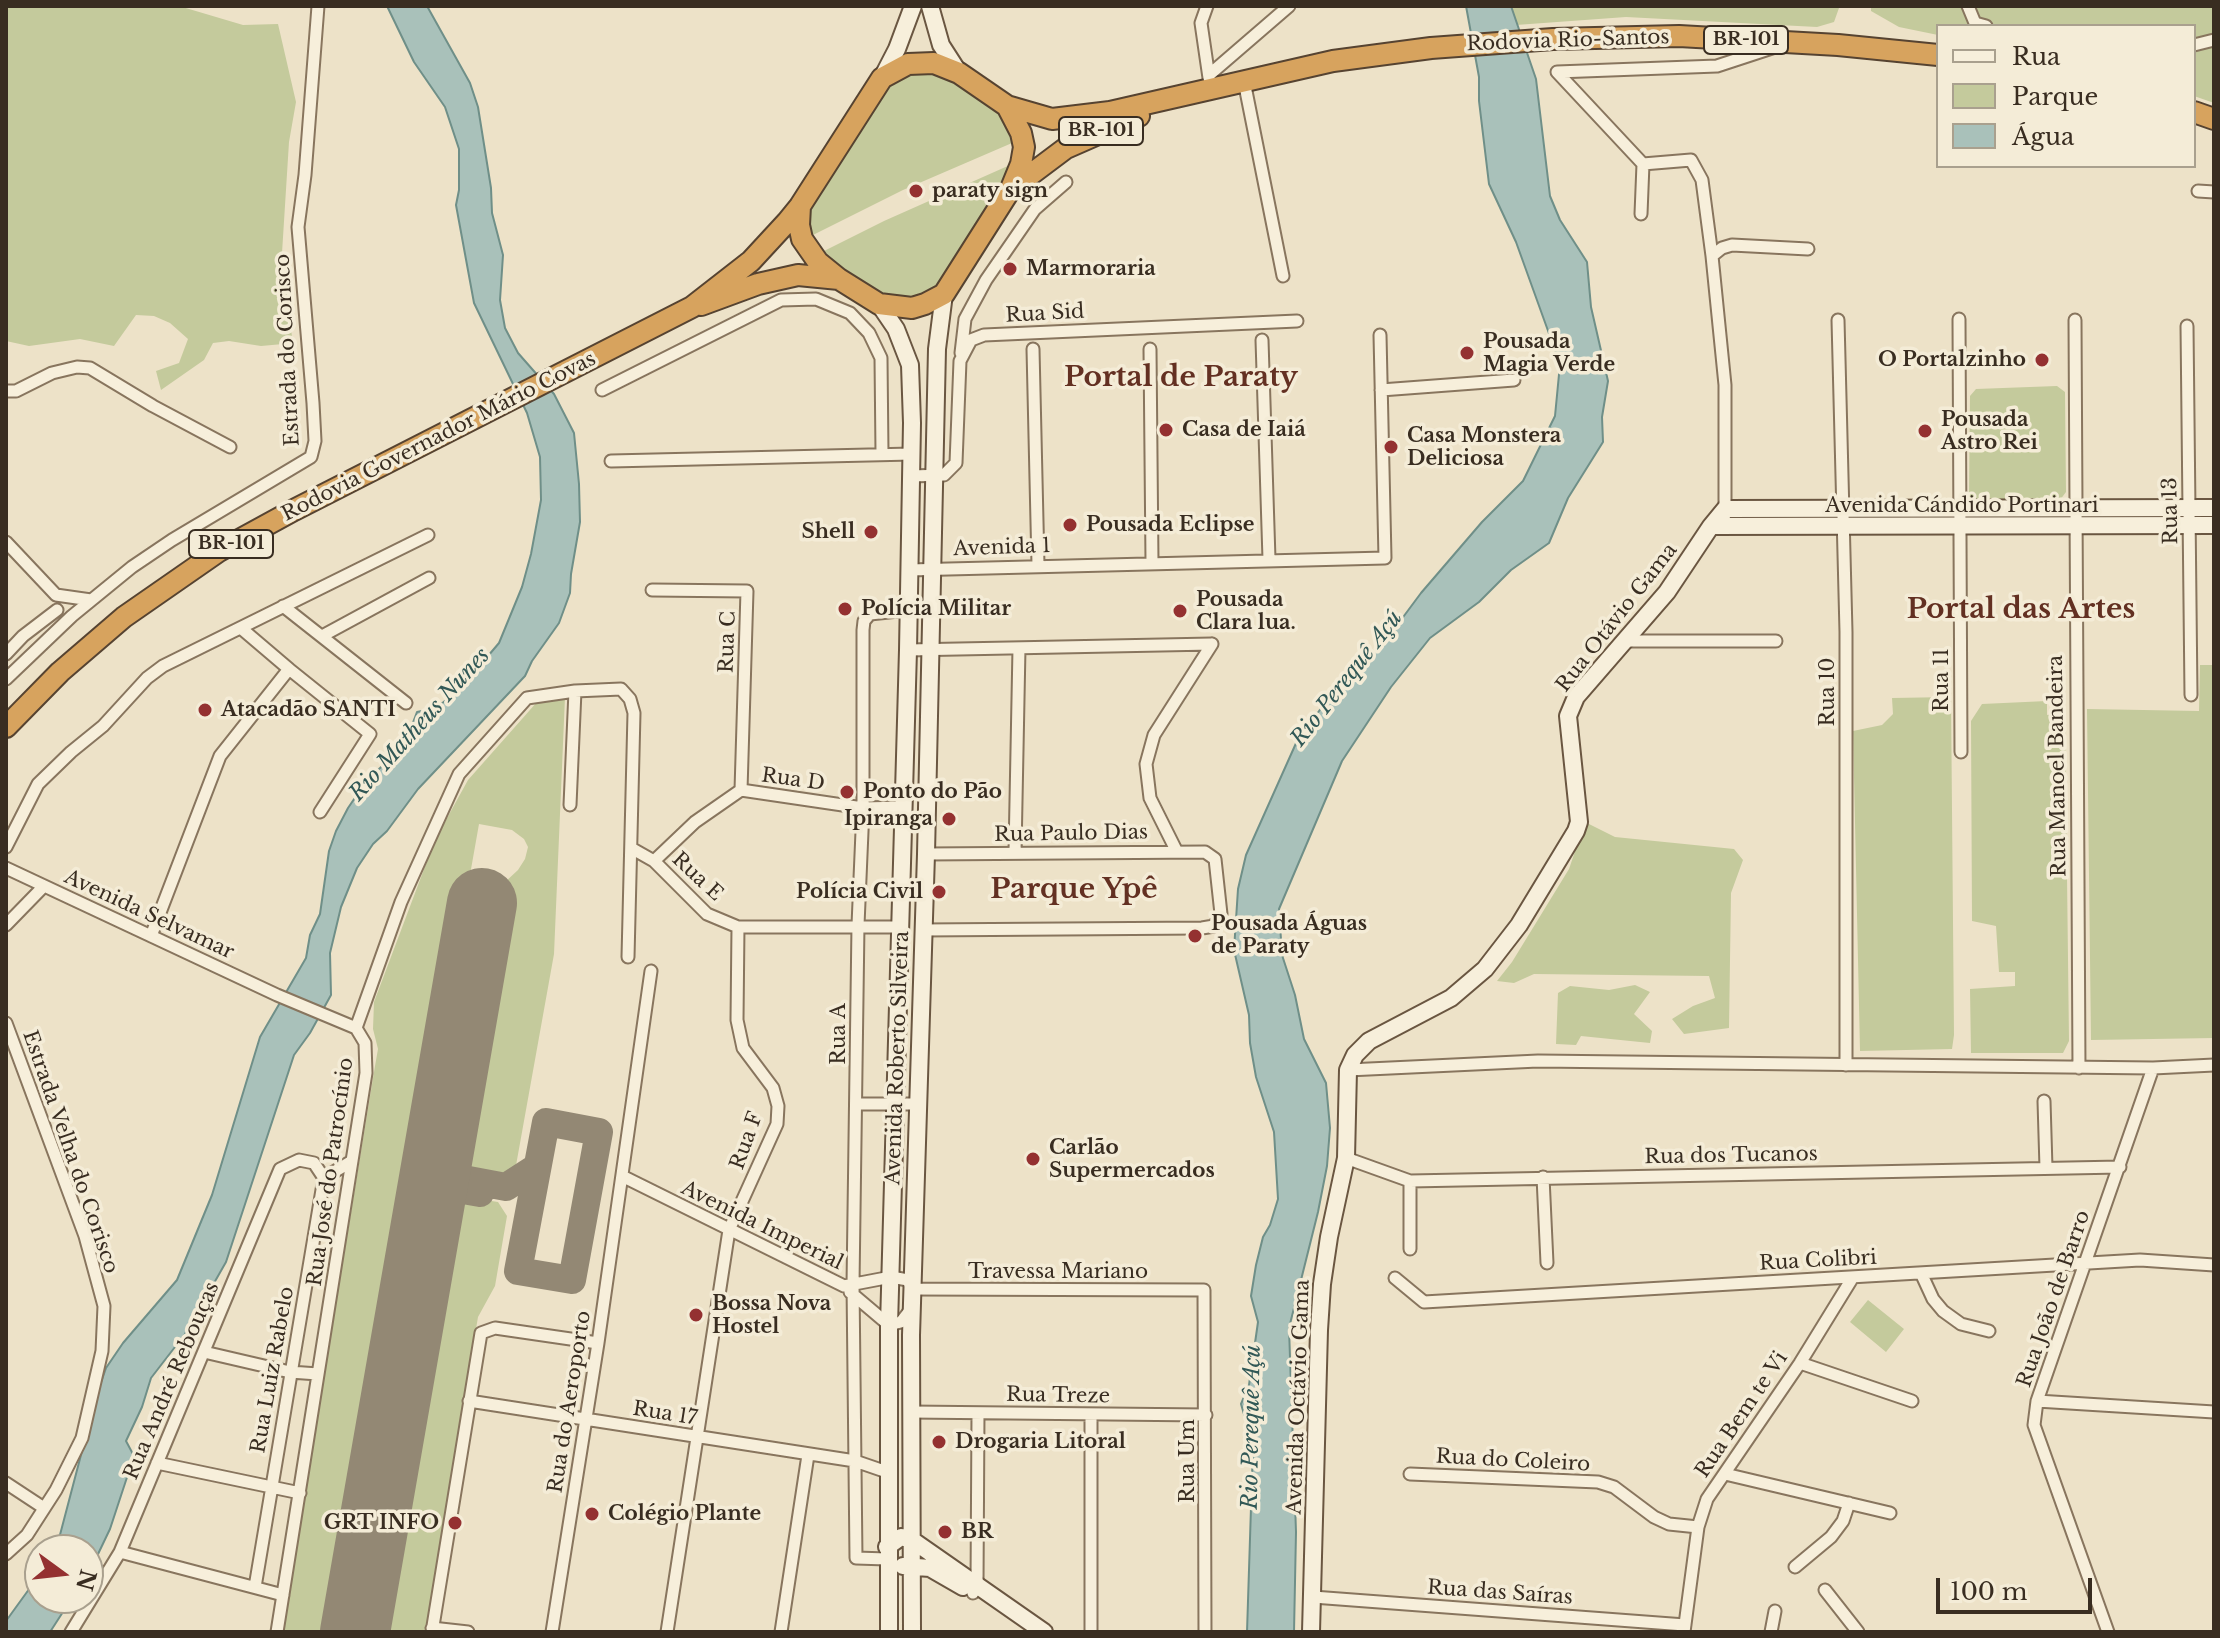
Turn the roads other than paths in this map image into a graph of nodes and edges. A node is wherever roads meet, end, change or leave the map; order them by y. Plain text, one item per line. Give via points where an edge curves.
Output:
1 (318, 6) edge
2 (913, 6) edge
3 (930, 6) edge
4 (1207, 6) edge
5 (1289, 6) edge
6 (1968, 6) edge
7 (1979, 24) edge
8 (1786, 42) junction
9 (1936, 55) edge
10 (959, 73) junction
11 (882, 78) junction
12 (1244, 81) junction
13 (1206, 85) junction
14 (1007, 106) junction
15 (1643, 164) junction
16 (1066, 182) dead end
17 (1010, 190) junction
18 (2198, 191) dead end
19 (2214, 192) edge
20 (800, 206) junction
21 (1641, 214) dead end
22 (1808, 249) dead end
23 (1712, 256) junction
24 (1283, 276) dead end
25 (839, 279) junction
26 (944, 294) junction
27 (879, 304) junction
28 (692, 307) junction
29 (1959, 319) dead end
30 (1838, 320) dead end
31 (2075, 320) dead end
32 (1297, 321) dead end
33 (2187, 326) dead end
34 (1380, 335) dead end
35 (1262, 340) dead end
36 (1033, 349) dead end
37 (1150, 349) dead end
38 (960, 361) junction
39 (1514, 380) dead end
40 (602, 390) dead end
41 (1381, 390) junction
42 (6, 391) edge
43 (230, 447) dead end
44 (882, 453) junction
45 (912, 454) junction
46 (611, 461) dead end
47 (933, 475) junction
48 (911, 476) junction
49 (2076, 508) junction
50 (2189, 508) junction
51 (2214, 508) edge
52 (1725, 509) junction
53 (1961, 509) junction
54 (1843, 510) junction
55 (2075, 525) junction
56 (2190, 525) junction
57 (2214, 525) edge
58 (1718, 527) junction
59 (1843, 527) junction
60 (1961, 527) junction
61 (428, 535) dead end
62 (8, 546) edge
63 (1269, 559) junction
64 (1152, 562) junction
65 (1038, 565) junction
66 (931, 569) junction
67 (909, 570) junction
68 (429, 578) dead end
69 (652, 590) dead end
70 (56, 595) junction
71 (91, 600) junction
72 (283, 606) junction
73 (57, 610) junction
74 (908, 610) junction
75 (58, 629) junction
76 (242, 629) junction
77 (322, 636) junction
78 (1625, 641) junction
79 (1776, 641) dead end
80 (1019, 648) junction
81 (930, 649) junction
82 (908, 650) junction
83 (6, 654) edge
84 (289, 669) junction
85 (6, 679) edge
86 (575, 691) junction
87 (2191, 695) dead end
88 (406, 703) dead end
89 (6, 727) edge
90 (1961, 752) dead end
91 (741, 790) junction
92 (570, 805) dead end
93 (904, 807) junction
94 (863, 808) junction
95 (320, 812) dead end
96 (6, 847) edge
97 (631, 848) junction
98 (1176, 850) junction
99 (1015, 852) junction
100 (926, 854) junction
101 (654, 861) junction
102 (6, 868) edge
103 (44, 886) junction
104 (6, 925) edge
105 (858, 925) junction
106 (738, 927) junction
107 (899, 927) junction
108 (922, 930) junction
109 (151, 936) junction
110 (922, 952) junction
111 (899, 955) junction
112 (628, 957) dead end
113 (651, 971) dead end
114 (6, 1023) edge
115 (356, 1028) junction
116 (1846, 1065) junction
117 (2214, 1065) edge
118 (2079, 1068) junction
119 (2153, 1068) junction
120 (1348, 1070) junction
121 (2044, 1101) dead end
122 (857, 1104) junction
123 (895, 1104) junction
124 (917, 1104) junction
125 (1346, 1158) junction
126 (352, 1161) junction
127 (2120, 1167) junction
128 (2046, 1168) junction
129 (622, 1176) junction
130 (1543, 1177) junction
131 (324, 1178) junction
132 (1410, 1181) junction
133 (729, 1230) junction
134 (1410, 1249) dead end
135 (1547, 1263) dead end
136 (2087, 1263) junction
137 (2214, 1265) edge
138 (1921, 1273) junction
139 (891, 1277) junction
140 (1853, 1277) junction
141 (1395, 1278) dead end
142 (850, 1288) junction
143 (912, 1289) junction
144 (1204, 1290) joint
145 (911, 1309) junction
146 (889, 1325) junction
147 (1989, 1331) dead end
148 (598, 1343) junction
149 (204, 1352) junction
150 (1800, 1363) junction
151 (290, 1372) junction
152 (318, 1374) junction
153 (469, 1401) junction
154 (1912, 1401) dead end
155 (2037, 1401) junction
156 (910, 1412) junction
157 (2214, 1412) edge
158 (978, 1413) junction
159 (1091, 1415) junction
160 (1206, 1415) junction
161 (585, 1420) junction
162 (699, 1438) junction
163 (808, 1455) junction
164 (855, 1461) junction
165 (157, 1463) junction
166 (887, 1472) junction
167 (1410, 1474) dead end
168 (1725, 1474) junction
169 (6, 1483) edge
170 (271, 1485) junction
171 (300, 1493) junction
172 (1849, 1503) junction
173 (44, 1508) junction
174 (1890, 1513) dead end
175 (1698, 1527) junction
176 (912, 1540) junction
177 (120, 1552) junction
178 (887, 1553) junction
179 (6, 1554) edge
180 (911, 1566) junction
181 (1795, 1567) dead end
182 (255, 1587) junction
183 (975, 1589) junction
184 (1825, 1590) dead end
185 (283, 1595) junction
186 (1313, 1597) junction
187 (1775, 1611) dead end
188 (1684, 1629) edge
189 (432, 1630) edge
190 (71, 1632) edge
191 (277, 1632) edge
192 (468, 1632) edge
193 (552, 1632) edge
194 (667, 1632) edge
195 (781, 1632) edge
196 (889, 1632) edge
197 (912, 1632) edge
198 (1026, 1632) edge
199 (1044, 1632) edge
200 (1091, 1632) edge
201 (1205, 1632) edge
202 (1311, 1632) edge
203 (1771, 1632) edge
204 (1858, 1632) edge
205 (2108, 1632) edge

1 - 71 street, Estrada do Corisco via 298,227 313,453 297,468 154,552
2 - 11 street
3 - 10 street via 941,45
4 - 13 street via 1201,23
5 - 13 street
6 - 7 street
8 - 9 highway, Rodovia Rio-Santos / BR-101
8 - 12 highway, Rodovia Rio-Santos / BR-101 via 1679,36 1553,39 1333,61
8 - 15 street via 1717,66 1557,72
10 - 11 highway, BR-101 via 921,62
10 - 14 highway, BR-101
11 - 20 highway, Rodovia Governador Mário Covas / BR-101
12 - 13 highway, Rodovia Rio-Santos / BR-101
12 - 24 street
13 - 14 highway, BR-101 via 1077,118 1052,119
13 - 17 highway, BR-101 via 1066,148
14 - 17 highway via 1024,147
15 - 21 street
15 - 23 street via 1691,160 1702,180
16 - 38 street via 1035,209 986,280 965,319
17 - 26 highway, BR-101
18 - 19 street
20 - 25 highway via 802,239
20 - 28 highway, Rodovia Governador Mário Covas / BR-101 via 751,261
22 - 23 street via 1732,245
23 - 52 street via 1725,385
25 - 27 highway, Rodovia Governador Mário Covas / BR-101
25 - 28 highway, Rodovia Governador Mário Covas / BR-101 via 783,277
26 - 27 highway via 912,308
26 - 47 street, Avenida Roberto Silveira
27 - 45 street, Avenida Roberto Silveira via 910,365
28 - 89 highway, Rodovia Governador Mário Covas / BR-101 via 270,522 191,569 82,652
29 - 53 street, Rua 11
30 - 54 street, Rua 10
31 - 49 street, Rua Manoel Bandeira
32 - 38 street, Rua Sid via 984,335 971,340
33 - 50 street, Rua 13
34 - 41 street
35 - 63 street
36 - 65 street
37 - 64 street
38 - 47 street via 956,463 948,473
39 - 41 street
40 - 44 street via 781,300 816,299 850,313 869,333 881,358
41 - 63 street, Avenida 1 via 1385,558
42 - 43 street via 52,373 90,368
44 - 45 street
44 - 46 street
45 - 48 street, Avenida Roberto Silveira
47 - 48 street
47 - 66 street, Avenida Roberto Silveira
48 - 67 street, Avenida Roberto Silveira
49 - 50 street
49 - 53 street
49 - 55 street, Rua Manoel Bandeira
50 - 51 street
50 - 56 street, Rua 13
52 - 54 street
52 - 58 street, Rua Otávio Gama
53 - 54 street
53 - 60 street, Rua 11
54 - 59 street, Rua 10
55 - 56 street, Avenida Cándido Portinari
55 - 60 street, Avenida Cándido Portinari
55 - 118 street, Rua Manoel Bandeira
56 - 57 street, Avenida Cándido Portinari
56 - 87 street, Rua 13
58 - 59 street, Avenida Cándido Portinari
58 - 78 street, Rua Otávio Gama
59 - 60 street, Avenida Cándido Portinari
59 - 116 street, Rua 10
60 - 90 street, Rua 11
61 - 72 street
62 - 70 street
63 - 64 street, Avenida 1
64 - 65 street, Avenida 1
65 - 66 street, Avenida 1
66 - 67 street, Avenida 1
66 - 81 street, Avenida Roberto Silveira
67 - 74 street, Avenida Roberto Silveira
68 - 77 street
69 - 91 street, Rua C via 747,591
70 - 71 street
70 - 73 street
71 - 75 street, Estrada do Corisco
72 - 76 street
72 - 77 street
73 - 75 street
73 - 83 street
74 - 82 street, Avenida Roberto Silveira
74 - 94 street, Rua A via 870,614 864,621
75 - 85 street, Estrada do Corisco
76 - 84 street
76 - 96 street via 147,678 38,784
77 - 88 street
78 - 79 street
78 - 120 street, Rua Otávio Gama via 1576,697 1568,716 1579,822 1519,925 1485,969 1451,998 1369,1041
80 - 81 street
80 - 98 street via 1212,644 1154,735 1146,764 1150,798
80 - 99 street
81 - 82 street
81 - 100 street, Avenida Roberto Silveira
82 - 93 street, Avenida Roberto Silveira
84 - 95 street via 370,734
84 - 109 street via 220,756
86 - 92 street
86 - 97 street via 621,689 630,699
86 - 115 street via 527,698 459,774 401,902
91 - 94 street, Rua D
91 - 101 street, Rua D via 695,822
93 - 94 street, Rua D
93 - 107 street, Avenida Roberto Silveira
94 - 105 street, Rua A
97 - 101 street, Rua E
97 - 112 street
98 - 99 street, Rua Paulo Dias
98 - 108 street, Rua Paulo Dias via 1205,852 1215,859 1221,914 1214,926
99 - 100 street, Rua Paulo Dias
100 - 108 street, Avenida Roberto Silveira
101 - 106 street, Rua E via 707,914
102 - 103 street, Avenida Selvamar
103 - 104 street
103 - 109 street, Avenida Selvamar
105 - 106 street, Rua E
105 - 107 street, Rua E
105 - 122 street, Rua A
106 - 133 street, Rua F via 737,1020 743,1048 773,1088 778,1106 770,1144
107 - 108 street
107 - 111 street, Avenida Roberto Silveira
108 - 110 street, Avenida Roberto Silveira
109 - 115 street, Avenida Selvamar
110 - 111 street via 908,962
110 - 124 street, Avenida Roberto Silveira
111 - 123 street, Avenida Roberto Silveira
113 - 129 street, Rua do Aeroporto
114 - 173 street, Estrada Velha do Corisco via 85,1236 104,1306 102,1351 82,1438
115 - 126 street, Rua José do Patrocínio via 368,1056
116 - 118 street
116 - 120 street via 1538,1061
117 - 119 street
118 - 119 street
119 - 127 street, Rua João de Barro
120 - 125 street, Avenida Octávio Gama
121 - 128 street
122 - 123 street
122 - 142 street, Rua A
123 - 124 street
123 - 139 street, Avenida Roberto Silveira
124 - 143 street, Avenida Roberto Silveira
125 - 132 street, Rua dos Tucanos
125 - 186 street, Avenida Octávio Gama via 1322,1284
126 - 131 street
126 - 152 street, Rua José do Patrocínio
127 - 128 street, Rua dos Tucanos
127 - 136 street, Rua João de Barro
128 - 130 street, Rua dos Tucanos
129 - 133 street, Avenida Imperial
129 - 148 street, Rua do Aeroporto
130 - 132 street, Rua dos Tucanos
130 - 135 street
131 - 149 street, Rua André Rebouças via 314,1163 299,1160 280,1169
131 - 151 street, Rua Luiz Rabelo
132 - 134 street
133 - 142 street, Avenida Imperial
133 - 162 street, Rua F
136 - 137 street, Rua Colibri
136 - 138 street, Rua Colibri
136 - 155 street, Rua João de Barro
138 - 140 street, Rua Colibri
138 - 147 street via 1943,1311 1961,1324
139 - 142 street, Avenida Imperial
139 - 143 street via 908,1280
139 - 146 street, Avenida Roberto Silveira
140 - 141 street, Rua Colibri via 1424,1302
140 - 150 street, Rua Bem te Vi
142 - 146 street
142 - 164 street, Rua A
143 - 144 street, Travessa Mariano
143 - 145 street, Avenida Roberto Silveira
144 - 160 street, Rua Um
145 - 146 street via 901,1322
145 - 156 street, Avenida Roberto Silveira
146 - 166 street, Avenida Roberto Silveira
148 - 153 street via 485,1329
148 - 161 street, Rua do Aeroporto
149 - 151 street
149 - 165 street, Rua André Rebouças
150 - 154 street
150 - 168 street, Rua Bem te Vi
151 - 152 street
151 - 170 street, Rua Luiz Rabelo
152 - 171 street, Rua José do Patrocínio
153 - 161 street, Rua 17
153 - 189 street
155 - 157 street
155 - 205 street, Rua João de Barro via 2034,1425
156 - 158 street, Rua Treze
156 - 176 street, Avenida Roberto Silveira
158 - 159 street, Rua Treze
158 - 183 street
159 - 160 street, Rua Treze
159 - 200 street
160 - 201 street, Rua Um
161 - 162 street, Rua 17
161 - 193 street, Rua do Aeroporto
162 - 163 street, Rua 17
162 - 194 street, Rua F
163 - 164 street, Rua 17
163 - 195 street
164 - 166 street
164 - 178 street, Rua A via 856,1558
165 - 170 street
165 - 177 street, Rua André Rebouças
166 - 178 street, Avenida Roberto Silveira
167 - 175 street, Rua do Coleiro via 1598,1482 1662,1520
168 - 172 street
168 - 175 street, Rua Bem te Vi via 1707,1499
169 - 173 street
170 - 171 street
170 - 182 street, Rua Luiz Rabelo
171 - 185 street, Rua José do Patrocínio
172 - 174 street
172 - 181 street via 1831,1537
173 - 179 street, Estrada Velha do Corisco via 27,1535
175 - 188 street, Rua Bem te Vi
176 - 178 street via 901,1537
176 - 180 street, Avenida Roberto Silveira
176 - 183 street
177 - 182 street
177 - 190 street, Rua André Rebouças
178 - 180 street via 896,1565
178 - 196 street, Avenida Roberto Silveira
180 - 183 street via 930,1568
180 - 197 street, Avenida Roberto Silveira
182 - 185 street
183 - 198 street
183 - 199 street
184 - 204 street
185 - 191 street, Rua José do Patrocínio
186 - 188 street, Rua das Saíras
186 - 202 street, Avenida Octávio Gama
187 - 203 street
189 - 192 street

